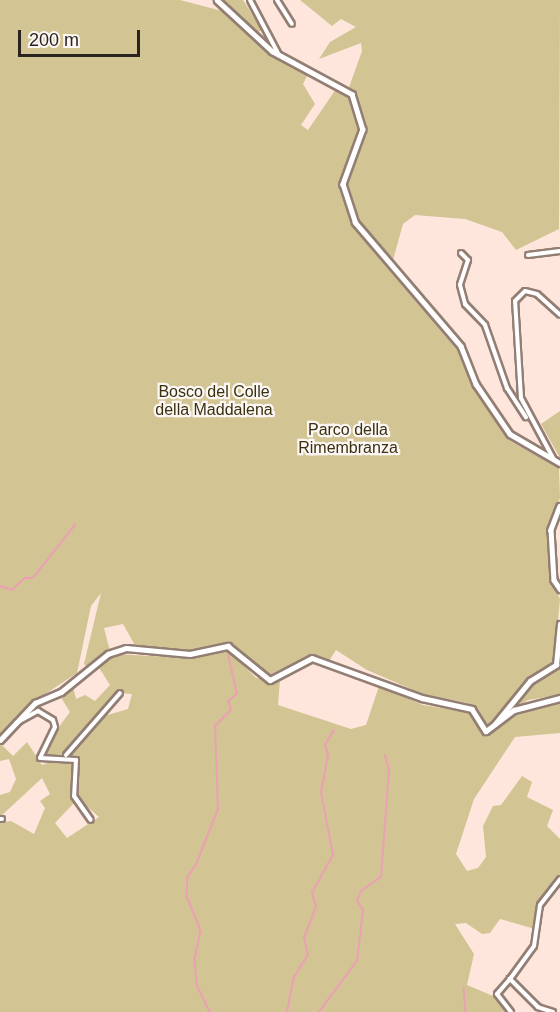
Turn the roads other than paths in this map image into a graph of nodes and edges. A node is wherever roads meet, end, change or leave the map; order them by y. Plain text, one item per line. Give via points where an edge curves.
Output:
1 (217, 0) edge
2 (250, 0) edge
3 (277, 0) edge
4 (292, 24) dead end
5 (279, 55) junction
6 (560, 251) edge
7 (461, 253) dead end
8 (528, 255) dead end
9 (560, 315) edge
10 (528, 420) junction
11 (553, 458) junction
12 (560, 463) edge
13 (560, 506) edge
14 (560, 589) edge
15 (560, 624) edge
16 (120, 693) dead end
17 (560, 698) edge
18 (15, 723) junction
19 (495, 724) junction
20 (0, 740) edge
21 (66, 755) junction
22 (91, 820) dead end
23 (560, 879) edge
24 (510, 979) junction
25 (511, 1012) edge
26 (553, 1012) edge

1 - 5 street
2 - 5 street
3 - 4 street
5 - 11 street via 352,93 363,129 343,184 355,222 461,346 476,384 510,434
6 - 8 street
7 - 10 street via 468,260 460,285 465,304 485,325 507,388
9 - 10 street via 537,294 525,291 515,302 518,376
10 - 11 street
11 - 12 street
13 - 14 street via 551,530 554,580
15 - 19 street via 556,666 530,681
16 - 21 street
17 - 19 street via 531,703
18 - 19 street via 35,703 61,693 115,651 190,654 224,646 240,652 266,680 312,658 422,698 472,709 486,731
18 - 20 street
18 - 21 street via 38,711 46,712 55,725 40,758 47,762
21 - 22 street via 77,762 74,796
23 - 24 street via 540,905 534,946
24 - 25 street via 497,994
24 - 26 street via 538,1007

